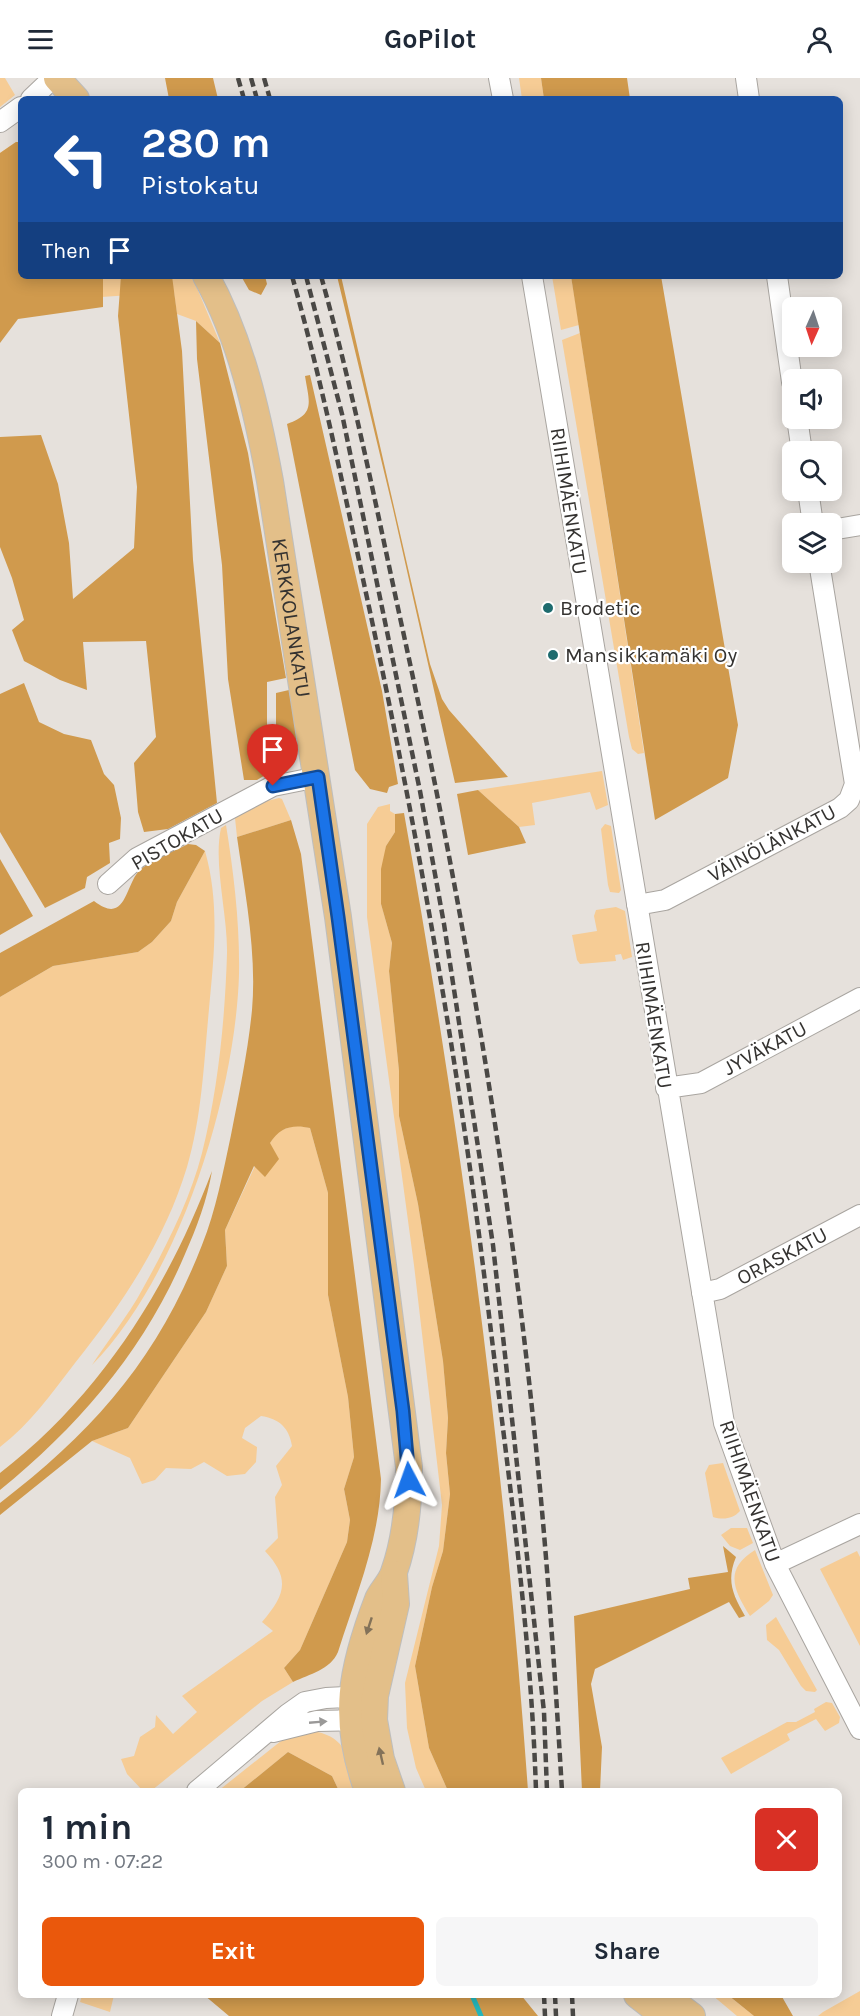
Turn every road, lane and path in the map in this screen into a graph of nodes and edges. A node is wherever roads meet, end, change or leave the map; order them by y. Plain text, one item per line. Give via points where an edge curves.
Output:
1 (55, 78) edge
2 (499, 78) edge
3 (746, 78) edge
4 (34, 96) edge
5 (73, 96) edge
6 (502, 96) edge
7 (749, 96) edge
8 (18, 109) edge
9 (0, 122) edge
10 (207, 279) edge
11 (533, 279) edge
12 (777, 279) edge
13 (790, 369) edge
14 (860, 525) edge
15 (842, 528) edge
16 (821, 573) edge
17 (318, 777) junction
18 (108, 884) dead end
19 (637, 905) junction
20 (860, 998) edge
21 (666, 1088) junction
22 (860, 1215) edge
23 (702, 1293) junction
24 (860, 1524) edge
25 (775, 1564) junction
26 (363, 1708) junction
27 (860, 1730) edge
28 (201, 1788) edge
29 (368, 1788) edge
30 (391, 1788) edge
31 (67, 1998) edge
32 (641, 1998) edge
33 (667, 1998) edge
34 (62, 2016) edge
35 (663, 2016) edge
36 (692, 2016) edge

1 - 4 street
1 - 5 main road
2 - 6 street
3 - 7 street
8 - 9 street
10 - 17 main road, KERKKOLANKATU via 239,353 260,425
11 - 19 street, RIIHIMÄENKATU
12 - 13 street
14 - 15 street
16 - 19 street, VÄINÖLÄNKATU via 855,784 853,792 840,808 665,900
17 - 18 street, PISTOKATU via 273,786 137,858
17 - 26 main road, KERKKOLANKATU via 409,1467 407,1520 394,1574 396,1604
19 - 21 street, RIIHIMÄENKATU
20 - 21 street, JYVÄKATU via 701,1083
21 - 23 street, RIIHIMÄENKATU
22 - 23 street, ORASKATU via 720,1289
23 - 25 street, RIIHIMÄENKATU via 724,1423
24 - 25 street
25 - 27 street, RIIHIMÄENKATU
26 - 28 street via 305,1702
26 - 29 main road
30 -> 26 main road
31 - 34 street
32 - 35 main road
33 - 36 main road

